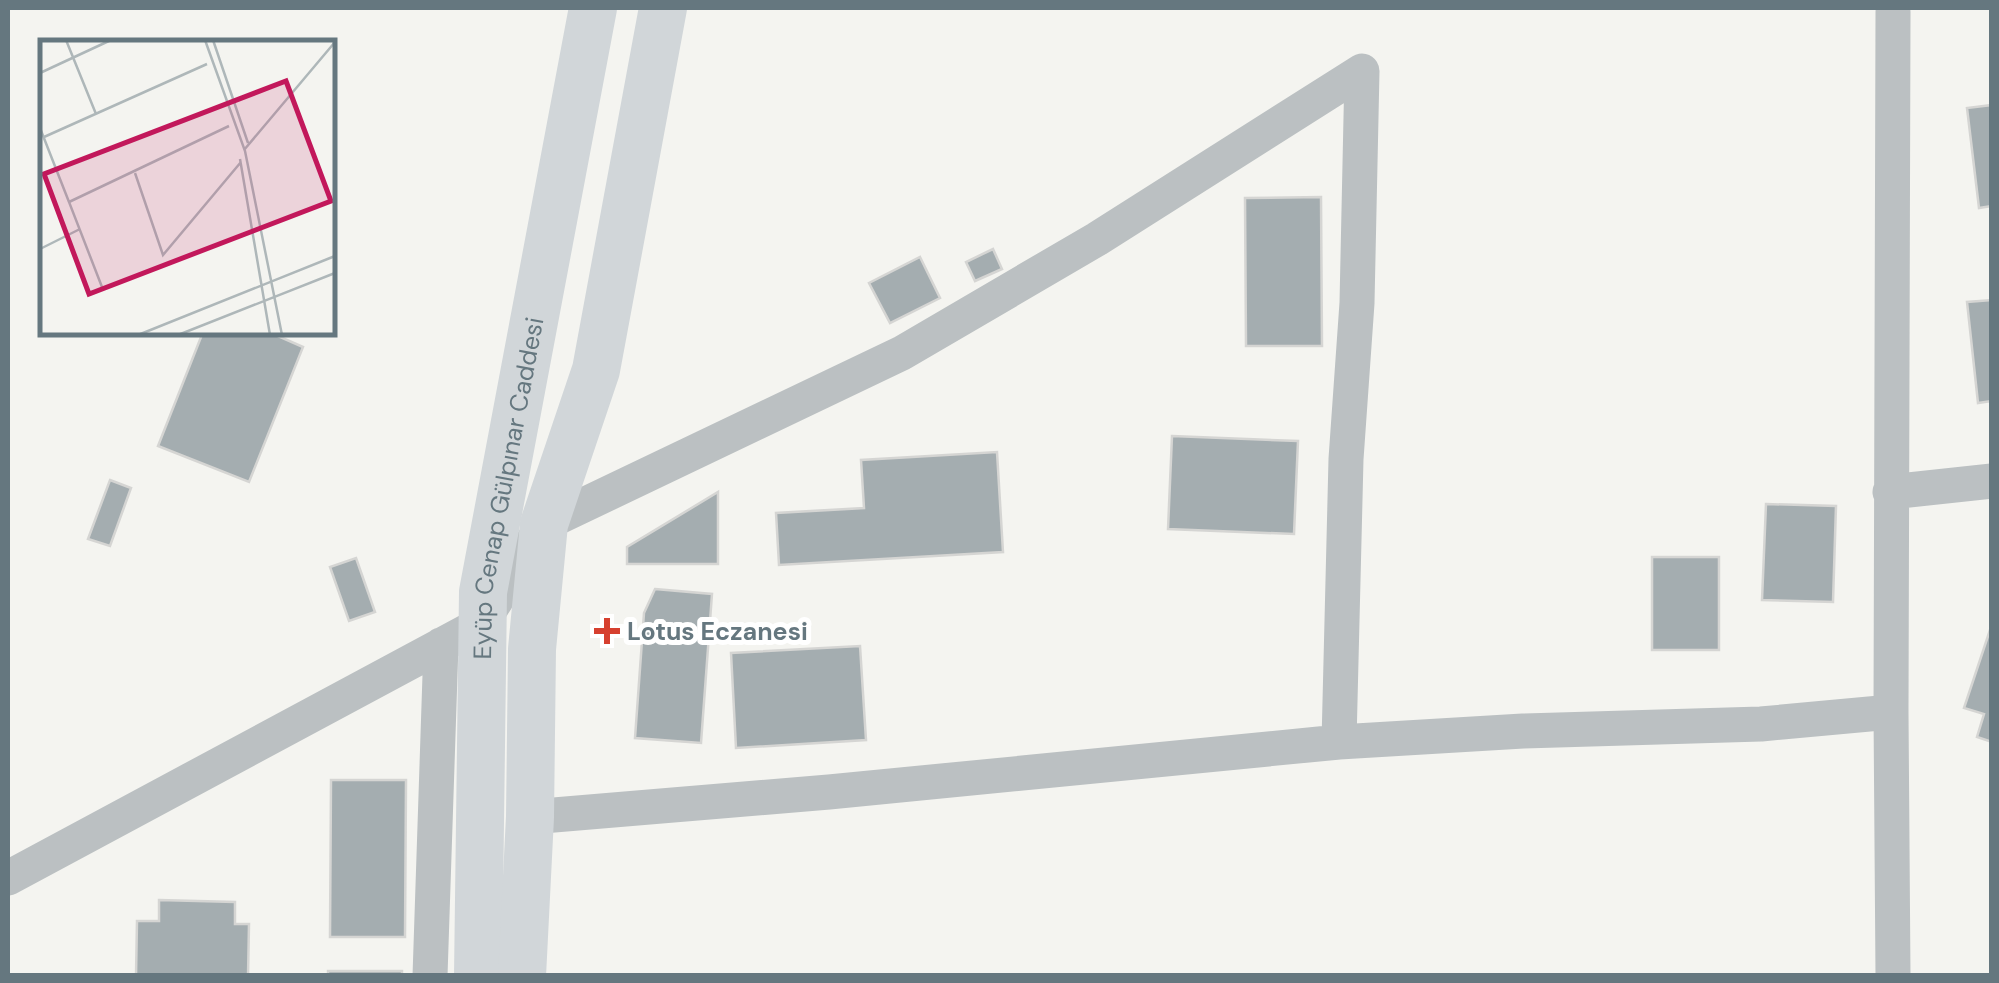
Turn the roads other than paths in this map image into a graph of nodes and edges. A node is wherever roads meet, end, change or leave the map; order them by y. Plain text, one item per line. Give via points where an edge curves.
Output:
1 (593, 8) edge
2 (663, 8) edge
3 (1893, 12) dead end
4 (1992, 481) edge
5 (1890, 492) junction
6 (544, 524) junction
7 (461, 635) junction
8 (1891, 712) junction
9 (1339, 742) junction
10 (530, 817) junction
11 (8, 878) edge
12 (430, 976) edge
13 (478, 976) edge
14 (522, 976) edge
15 (1893, 976) edge

1 - 7 main road, Eyüp Cenap Gülpınar Caddesi via 490,556
2 - 6 main road via 596,370
3 - 5 street
4 - 5 street
5 - 8 street
6 - 7 street
6 - 9 street via 902,352 1097,239 1362,71
6 - 10 main road via 532,649
7 - 11 street
7 - 12 street
7 - 13 main road, Eyüp Cenap Gülpınar Caddesi
8 - 9 street
8 - 15 street
9 - 10 street
10 - 14 main road

